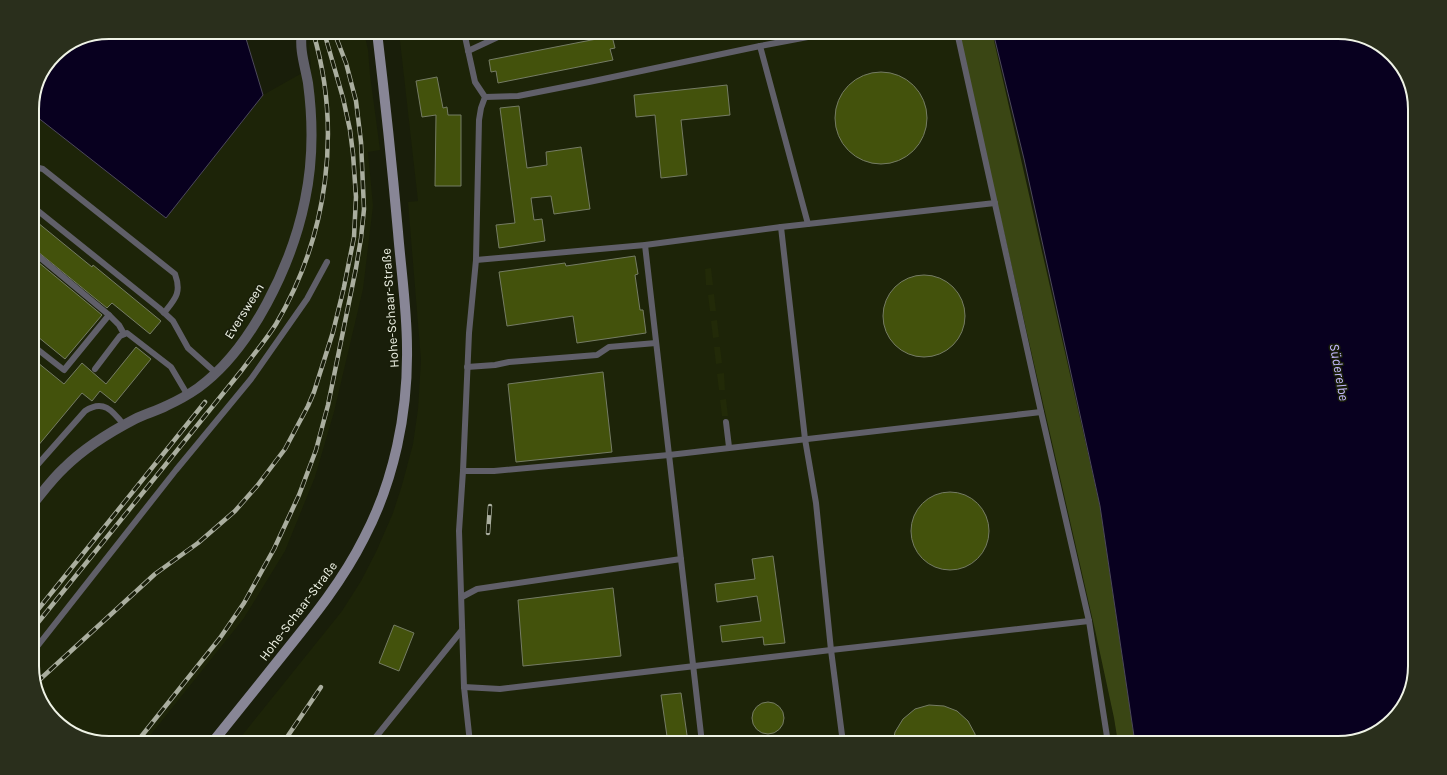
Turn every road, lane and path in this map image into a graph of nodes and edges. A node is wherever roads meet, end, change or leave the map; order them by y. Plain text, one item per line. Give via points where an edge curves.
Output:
1 (301, 39) edge
2 (375, 39) edge
3 (378, 39) edge
4 (465, 39) edge
5 (494, 39) edge
6 (797, 39) edge
7 (959, 39) edge
8 (760, 46) junction
9 (379, 47) junction
10 (468, 51) junction
11 (485, 97) junction
12 (39, 168) edge
13 (995, 203) junction
14 (39, 212) edge
15 (808, 224) junction
16 (781, 227) junction
17 (645, 245) junction
18 (39, 257) edge
19 (476, 260) junction
20 (327, 262) dead end
21 (164, 313) junction
22 (109, 315) junction
23 (124, 334) junction
24 (656, 343) junction
25 (39, 350) edge
26 (468, 367) junction
27 (94, 369) dead end
28 (216, 373) junction
29 (187, 394) junction
30 (1041, 412) junction
31 (726, 422) dead end
32 (124, 425) junction
33 (805, 439) junction
34 (729, 447) junction
35 (669, 455) junction
36 (39, 463) edge
37 (463, 471) junction
38 (39, 497) edge
39 (681, 559) junction
40 (462, 597) junction
41 (1089, 621) junction
42 (462, 630) junction
43 (39, 644) edge
44 (831, 650) junction
45 (693, 667) junction
46 (464, 687) junction
47 (218, 736) edge
48 (377, 736) edge
49 (469, 736) edge
50 (701, 736) edge
51 (842, 736) edge
52 (1107, 736) edge

1 - 28 street, Eversween via 311,115 310,162 305,200 283,271 265,306 245,338
2 - 9 street
3 - 9 main road, Hohe-Schaar-Straße
4 - 10 lane
5 - 10 lane
6 - 8 lane
7 - 13 lane
8 - 11 lane via 518,96
8 - 15 lane
9 - 47 main road, Hohe-Schaar-Straße via 408,346 405,393 394,458 382,500 350,565 315,614
10 - 11 lane via 475,82
11 - 19 lane via 480,108 479,120
12 - 21 lane via 175,274 178,290
13 - 15 lane
13 - 30 lane
14 - 21 lane
15 - 16 lane
16 - 17 lane
16 - 33 lane
17 - 19 lane
17 - 24 lane
18 - 22 lane
19 - 26 lane
20 - 43 lane via 307,299 251,379
21 - 28 lane via 173,321 188,348
22 - 23 lane
22 - 25 lane via 64,370
23 - 27 lane
23 - 29 lane via 130,334 171,367
24 - 26 lane via 609,347 597,355
24 - 35 lane
26 - 37 lane
28 - 29 street, Eversween
29 - 32 street, Eversween
30 - 33 lane
30 - 41 lane
31 - 34 lane
32 - 36 lane via 109,408 92,406 84,411
32 - 38 street, Eversween via 87,448 63,468
33 - 34 lane
33 - 44 lane via 816,503
34 - 35 lane
35 - 37 lane via 494,472
35 - 39 lane
37 - 40 lane via 459,532
39 - 40 lane via 477,589
39 - 45 lane
40 - 42 lane
41 - 44 lane
41 - 52 lane
42 - 46 lane
42 - 48 lane
44 - 45 lane
44 - 51 lane
45 - 46 lane via 500,689
45 - 50 lane
46 - 49 lane

